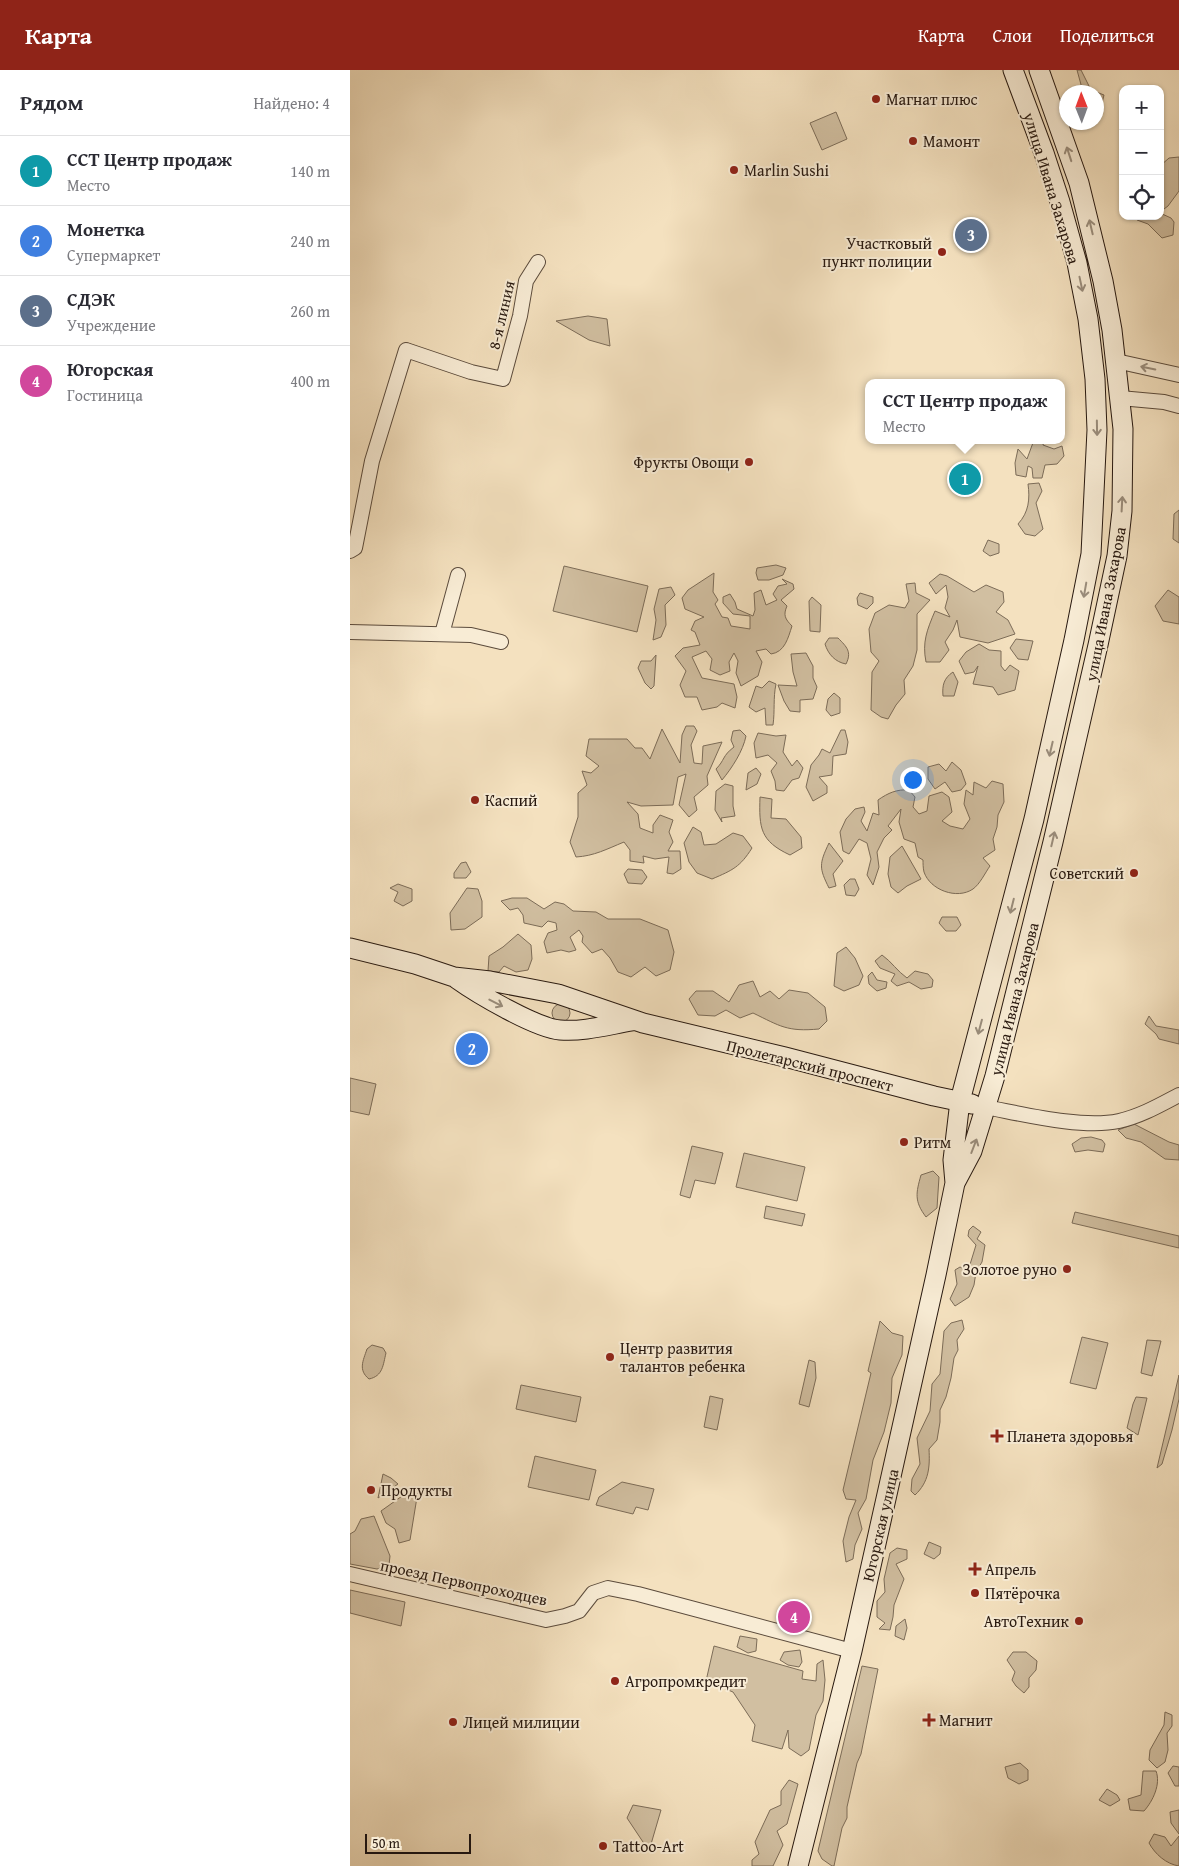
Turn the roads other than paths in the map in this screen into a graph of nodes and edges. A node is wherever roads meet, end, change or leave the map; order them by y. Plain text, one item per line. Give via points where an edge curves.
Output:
1 (1013, 70) edge
2 (1039, 70) edge
3 (538, 262) dead end
4 (1116, 361) junction
5 (1179, 375) edge
6 (1095, 379) junction
7 (1120, 398) junction
8 (1179, 406) edge
9 (350, 551) edge
10 (458, 575) dead end
11 (350, 632) edge
12 (442, 634) junction
13 (501, 642) dead end
14 (350, 948) edge
15 (454, 977) junction
16 (564, 996) junction
17 (634, 1021) junction
18 (543, 1026) junction
19 (568, 1030) junction
20 (1179, 1095) edge
21 (960, 1102) junction
22 (985, 1106) junction
23 (955, 1183) junction
24 (350, 1574) edge
25 (852, 1651) junction
26 (798, 1866) edge

1 -> 6 main road, улица Ивана Захарова via 1044,153 1074,254 1088,319
4 -> 2 main road, улица Ивана Захарова via 1088,216
3 - 9 street, 8-я линия via 526,281 503,379 470,372 406,350 372,461 355,548
5 -> 4 street
4 - 6 main road via 1104,367
4 - 7 main road, улица Ивана Захарова
6 - 7 main road
6 -> 21 main road, улица Ивана Захарова via 1094,501 1091,554 1084,594 1034,819
7 - 8 street
22 -> 7 main road, улица Ивана Захарова via 996,1076 1111,585 1122,511 1124,464
10 - 12 street
11 - 12 street
12 - 13 street via 471,635
14 - 15 main road, Пролетарский проспект
15 - 16 main road, Пролетарский проспект
15 -> 18 main road, Пролетарский проспект via 488,999
16 - 17 main road, Пролетарский проспект
16 - 18 main road via 548,996 543,1000 540,1008
16 - 19 main road via 575,1003 576,1016
17 - 19 main road, Пролетарский проспект
17 - 21 main road, Пролетарский проспект
18 - 19 main road, Пролетарский проспект
20 - 22 street via 1142,1114 1106,1123 1050,1119
21 - 22 main road, Пролетарский проспект
21 - 23 main road, Югорская улица via 953,1160
23 -> 22 main road, Югорская улица via 972,1151
23 - 25 main road, Югорская улица
24 - 25 street, проезд Первопроходцев via 546,1620 579,1611 593,1593 608,1588
25 - 26 main road, Югорская улица

